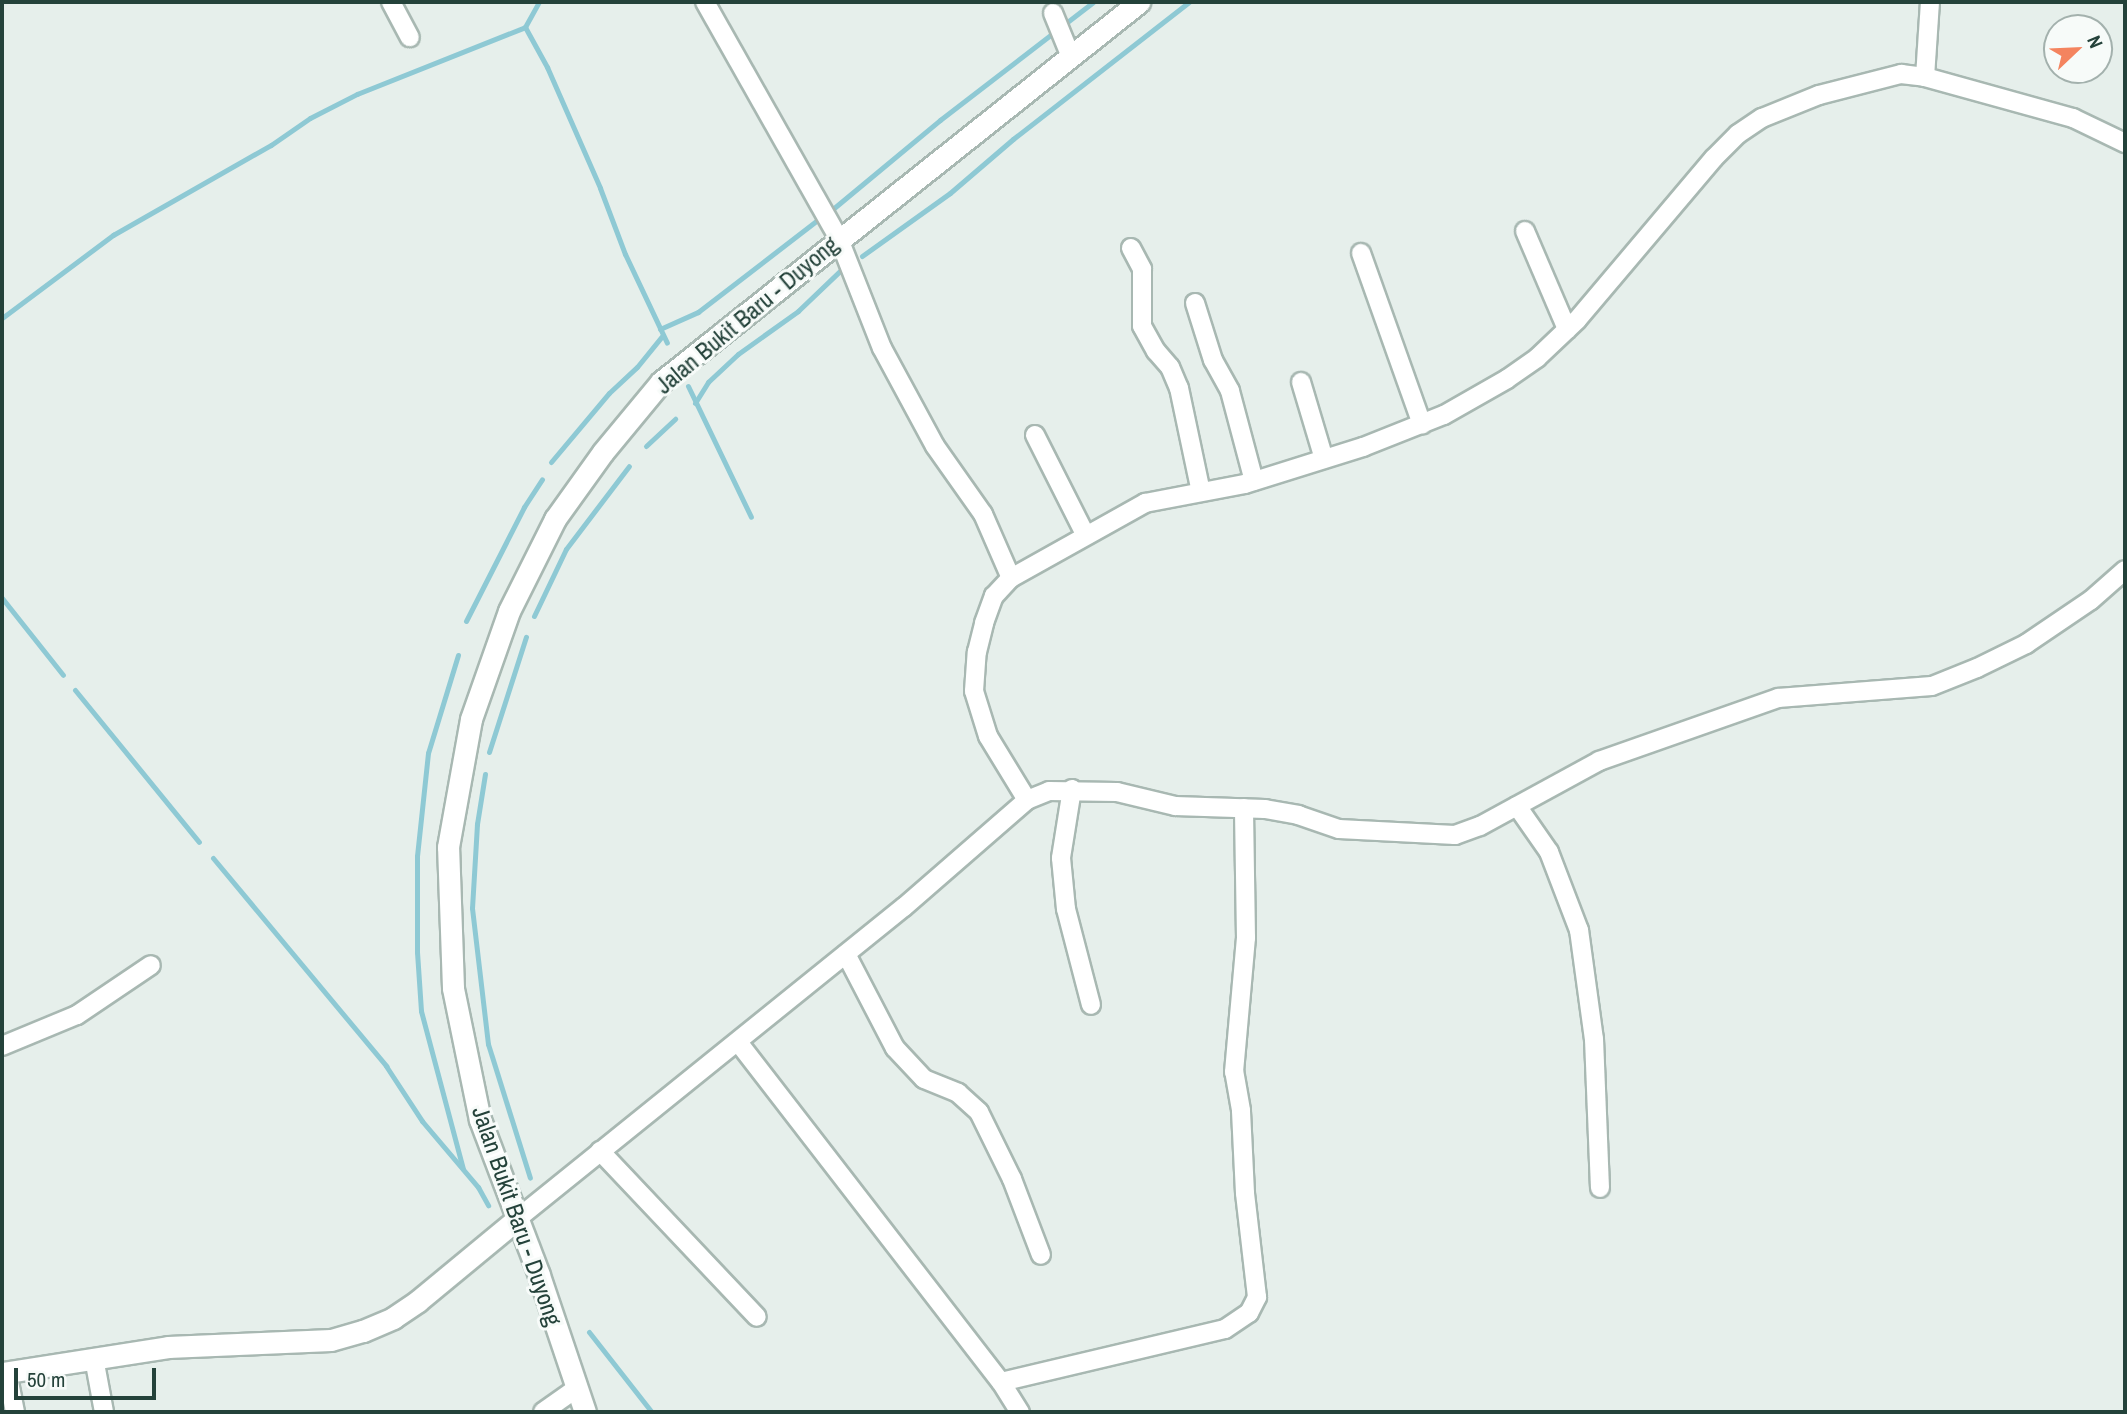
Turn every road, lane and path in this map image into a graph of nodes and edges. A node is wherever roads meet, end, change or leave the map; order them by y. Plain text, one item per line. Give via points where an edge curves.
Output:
1 (391, 2) edge
2 (705, 2) edge
3 (1139, 2) edge
4 (1930, 2) edge
5 (1053, 13) dead end
6 (410, 37) dead end
7 (1070, 57) junction
8 (1925, 77) junction
9 (2125, 143) edge
10 (1525, 231) dead end
11 (839, 239) junction
12 (1131, 248) dead end
13 (1361, 253) dead end
14 (1195, 303) dead end
15 (1567, 330) junction
16 (1301, 382) dead end
17 (1422, 424) junction
18 (1035, 435) dead end
19 (1324, 459) junction
20 (1254, 481) junction
21 (1201, 492) junction
22 (1085, 534) junction
23 (2125, 569) edge
24 (1011, 578) junction
25 (1072, 789) junction
26 (1027, 800) junction
27 (1517, 806) junction
28 (1244, 808) junction
29 (846, 954) junction
30 (151, 965) dead end
31 (1091, 1005) dead end
32 (738, 1042) junction
33 (2, 1046) edge
34 (600, 1151) junction
35 (1600, 1188) dead end
36 (517, 1219) junction
37 (1041, 1255) dead end
38 (757, 1317) dead end
39 (94, 1358) junction
40 (5, 1373) edge
41 (1001, 1382) junction
42 (577, 1388) junction
43 (15, 1412) edge
44 (104, 1412) edge
45 (543, 1412) edge
46 (585, 1412) edge
47 (1020, 1412) edge

1 - 6 street
2 - 11 street
3 - 7 main road, Jalan Bukit Baru - Duyong
4 - 8 street
5 - 7 street
7 - 11 main road, Jalan Bukit Baru - Duyong
8 - 9 street via 2073,118
8 - 15 street via 1901,74 1830,92 1762,118 1738,134
10 - 15 street
11 - 24 street via 882,348 935,446 983,514
11 - 36 main road, Jalan Bukit Baru - Duyong via 661,382 603,452 555,519 509,611 471,719 448,847 453,988 480,1120
12 - 21 street via 1142,269 1142,326 1179,388
13 - 17 street
14 - 20 street via 1213,360 1230,391
15 - 17 street via 1507,379
16 - 19 street
17 - 19 street
18 - 22 street
19 - 20 street
20 - 21 street
21 - 22 street via 1144,503
22 - 24 street
23 - 27 street via 2091,600 2026,644 1932,686 1778,698 1599,761
24 - 26 street via 994,596 984,623 974,691 988,736
25 - 26 street via 1049,791
25 - 28 street via 1117,792 1175,806
25 - 31 street via 1061,859 1066,909
26 - 29 street
27 - 28 street via 1455,835 1339,830 1298,815
27 - 35 street via 1549,852 1579,930 1594,1039
28 - 41 street via 1246,938 1234,1072 1257,1297 1249,1313 1225,1329
29 - 32 street
29 - 37 street via 895,1048 924,1079 958,1093 979,1112 1012,1178
30 - 33 street via 77,1015
32 - 34 street
32 - 41 street
34 - 36 street
34 - 38 street
36 - 39 main road via 418,1301 363,1331 331,1340 168,1347
36 - 42 main road, Jalan Bukit Baru - Duyong
39 - 40 main road
39 - 44 street
40 - 43 street
41 - 47 street
42 - 45 street
42 - 46 main road, Jalan Bukit Baru - Duyong

